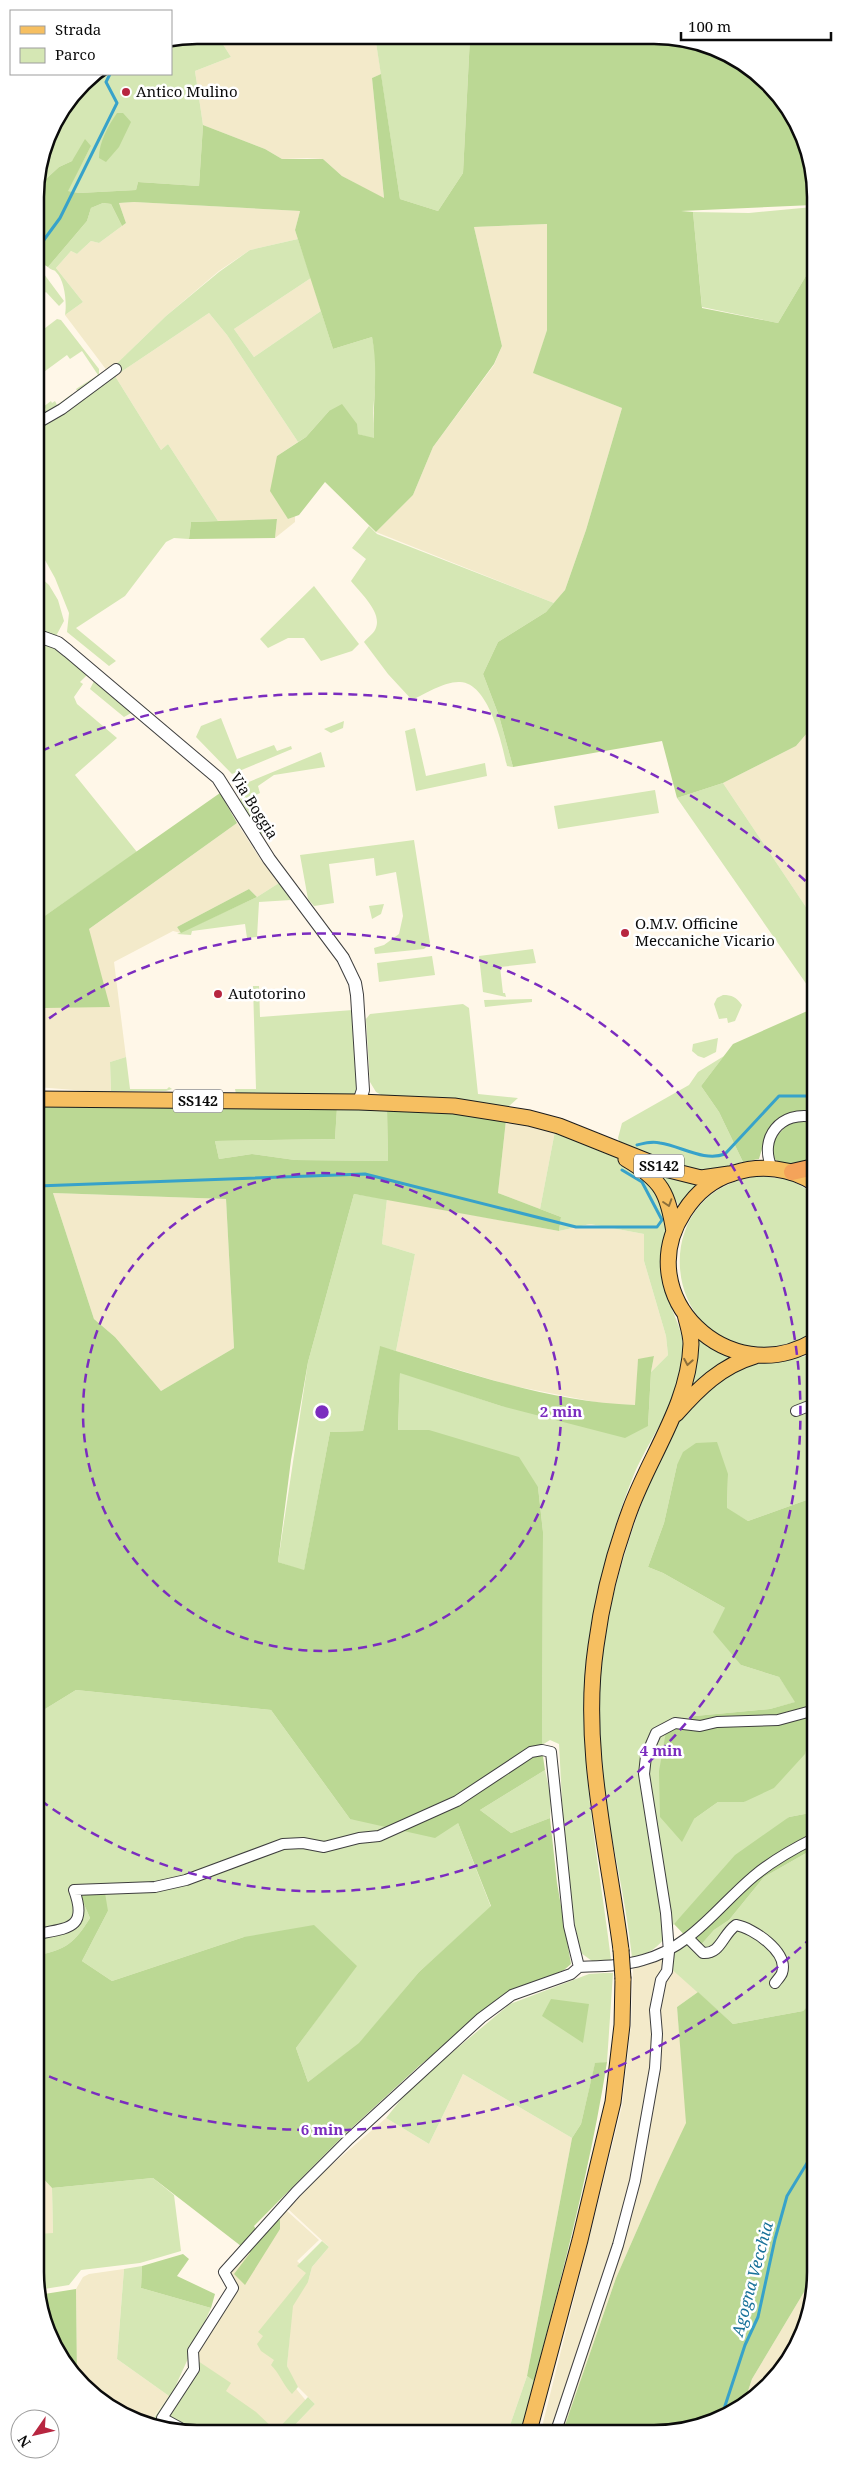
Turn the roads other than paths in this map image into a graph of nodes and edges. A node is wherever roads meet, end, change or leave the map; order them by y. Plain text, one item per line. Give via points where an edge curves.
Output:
1 (116, 369) dead end
2 (44, 419) edge
3 (44, 638) edge
4 (362, 1054) junction
5 (44, 1093) edge
6 (44, 1099) edge
7 (90, 1099) junction
8 (359, 1102) junction
9 (380, 1103) junction
10 (807, 1117) edge
11 (593, 1139) junction
12 (772, 1168) junction
13 (807, 1169) edge
14 (792, 1172) junction
15 (729, 1174) junction
16 (807, 1180) edge
17 (674, 1234) junction
18 (685, 1314) junction
19 (807, 1344) edge
20 (788, 1353) junction
21 (807, 1354) edge
22 (755, 1356) junction
23 (807, 1407) edge
24 (796, 1411) dead end
25 (674, 1417) junction
26 (807, 1712) edge
27 (807, 1842) edge
28 (44, 1933) edge
29 (688, 1938) junction
30 (669, 1948) junction
31 (579, 1967) junction
32 (775, 1983) dead end
33 (170, 2423) edge
34 (531, 2425) edge
35 (558, 2425) edge

1 - 2 street
3 - 4 street, Via Boggia via 68,651 218,778 269,859 350,971 357,995
4 - 8 street, Via Boggia via 363,1090
4 - 9 street, Via Boggia via 368,1086
5 - 7 street
6 - 7 main road, SS142
7 - 8 main road, SS142
8 - 9 main road, SS142
9 - 11 main road, SS142 via 503,1112
10 - 12 street via 795,1116 778,1126 768,1142 766,1155
11 - 15 main road, SS142 via 670,1170 701,1178
11 -> 17 main road, SS142 via 631,1162 661,1188 669,1202
12 - 14 main road
12 - 15 main road
13 - 14 highway
14 - 16 main road
15 - 17 main road via 695,1197
17 - 18 main road via 670,1276
18 - 22 main road via 717,1344
18 -> 25 main road via 691,1343
19 - 20 main road
20 - 21 main road
20 - 22 main road
22 - 25 main road via 719,1372 700,1387
23 - 24 street
25 - 34 main road, bridge via 645,1470 630,1510 611,1573 595,1646 592,1752 621,1950 622,2025 613,2102
26 - 30 street via 778,1720 717,1722 700,1726 675,1724 656,1733 646,1756 644,1774
27 - 29 street via 779,1856 752,1877 712,1919
28 - 31 street via 67,1928 78,1919 81,1908 74,1890 155,1887 186,1880 282,1844 324,1847 379,1836 457,1801 531,1752 542,1750 551,1752 569,1926
29 - 30 street
29 - 32 street via 702,1953 710,1954 719,1948 728,1931 736,1926 756,1932 776,1951 782,1963 782,1973
30 - 31 street via 644,1960
30 - 35 street via 667,1971 661,1980 655,2010 655,2068 635,2181 618,2245
31 - 33 street via 571,1974 512,1995 481,2018 349,2139 224,2272 233,2288 193,2351 194,2369 162,2418

